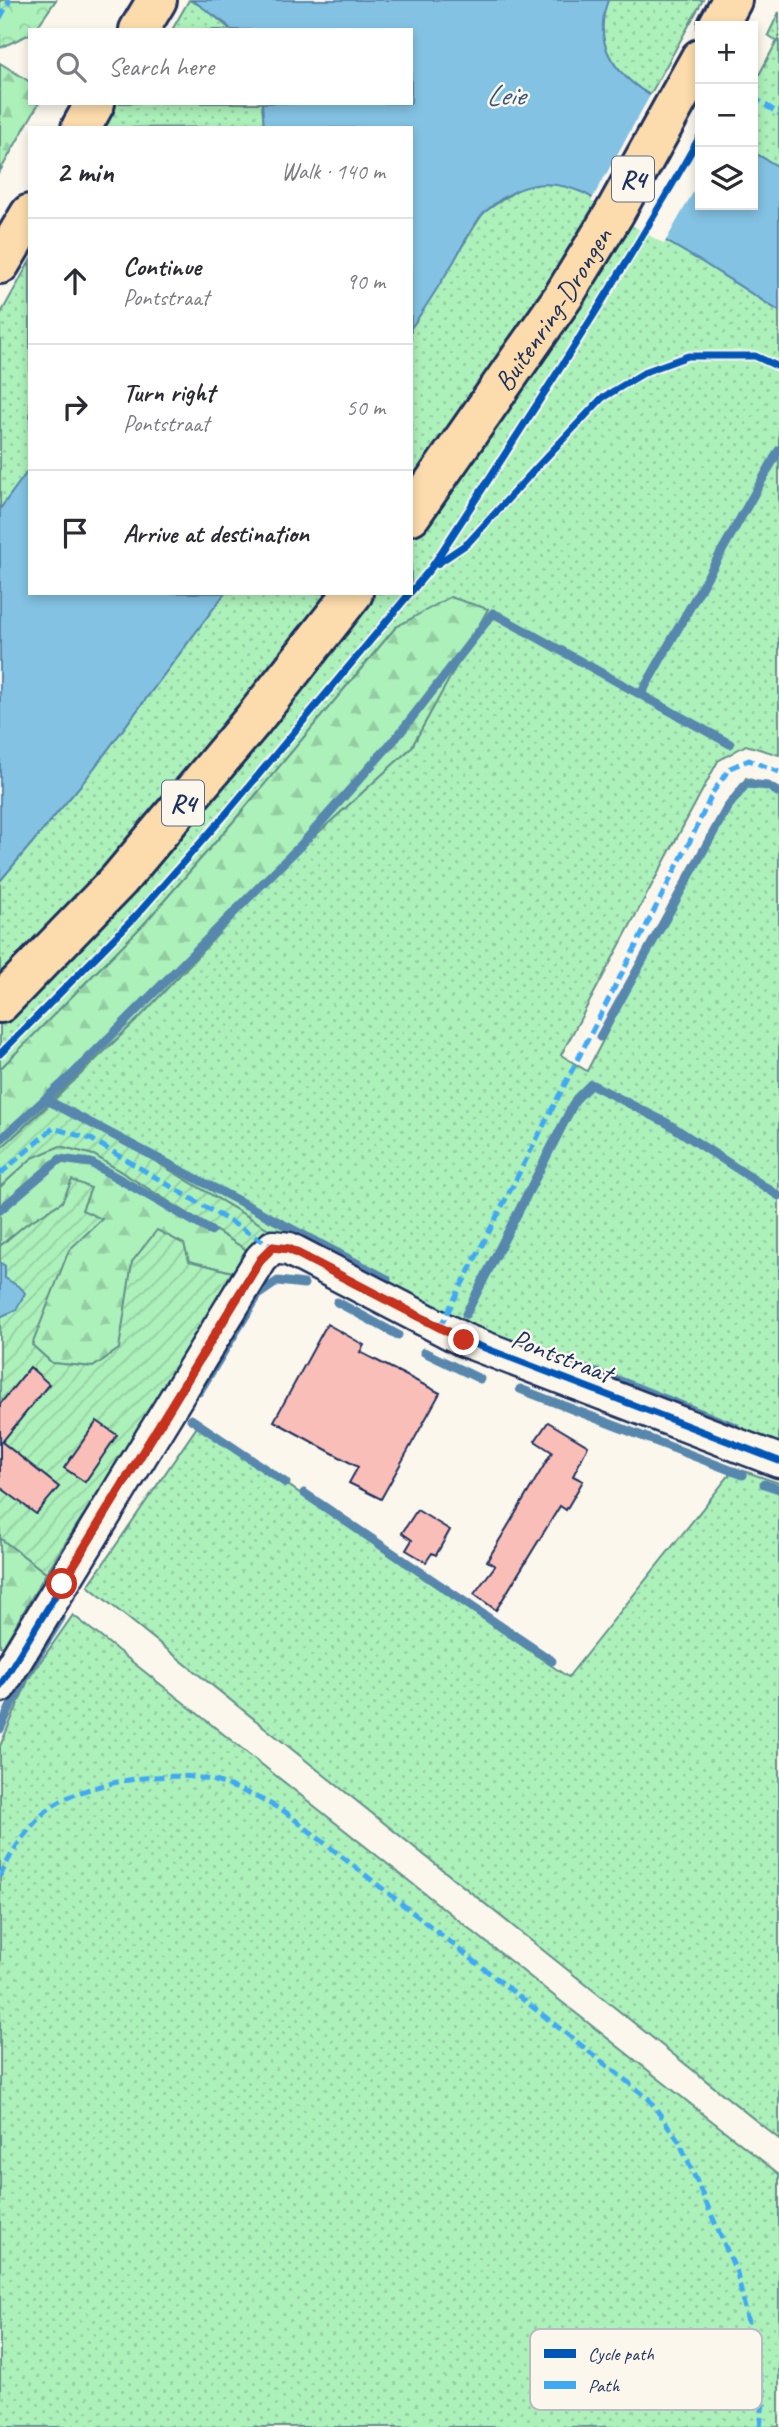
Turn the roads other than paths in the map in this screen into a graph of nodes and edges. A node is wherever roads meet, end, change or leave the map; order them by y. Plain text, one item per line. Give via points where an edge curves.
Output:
1 (157, 0) edge
2 (140, 28) edge
3 (695, 68) edge
4 (95, 105) edge
5 (82, 126) edge
6 (28, 217) edge
7 (0, 264) edge
8 (413, 512) edge
9 (351, 595) edge
10 (0, 1003) edge
11 (779, 1461) edge
12 (0, 1686) edge

1 - 2 highway
3 - 8 highway, Buitenring-Drongen / R4 via 563,297
4 - 5 highway
6 - 7 highway
9 - 10 highway, R4 via 119,880
11 - 12 street, Pontstraat via 464,1340 289,1249 273,1247 261,1259

